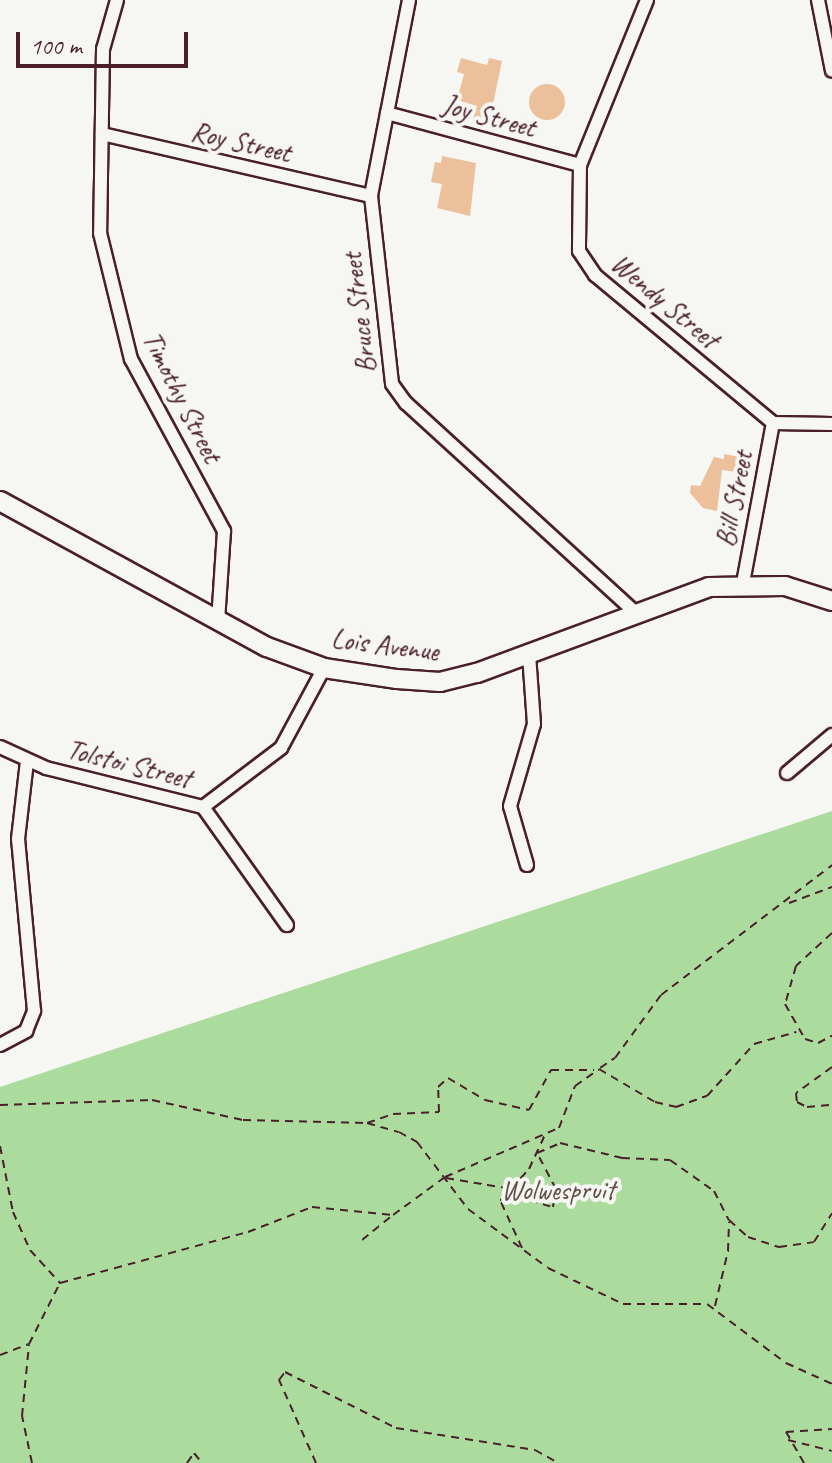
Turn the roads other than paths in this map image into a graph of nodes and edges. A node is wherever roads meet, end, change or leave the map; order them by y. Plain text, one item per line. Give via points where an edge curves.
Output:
1 (117, 0) edge
2 (409, 0) edge
3 (647, 0) edge
4 (818, 0) edge
5 (832, 71) edge
6 (387, 113) junction
7 (102, 134) junction
8 (580, 165) junction
9 (371, 196) junction
10 (773, 423) junction
11 (832, 424) edge
12 (0, 501) edge
13 (743, 583) junction
14 (832, 601) edge
15 (637, 614) junction
16 (218, 621) junction
17 (529, 655) junction
18 (324, 668) junction
19 (832, 735) edge
20 (0, 747) edge
21 (27, 761) junction
22 (787, 773) dead end
23 (203, 807) junction
24 (527, 865) dead end
25 (287, 925) dead end
26 (0, 1045) edge

1 - 7 street, Timothy Street via 103,49
2 - 6 street, Bruce Street
3 - 8 street, Wendy Street
4 - 5 street
6 - 8 street, Joy Street
6 - 9 street, Bruce Street
7 - 9 street, Roy Street
7 - 16 street, Timothy Street via 100,233 127,346 224,531 227,553
8 - 10 street, Wendy Street via 576,241 587,266
9 - 15 street, Bruce Street via 392,384 406,403
10 - 11 street
10 - 13 street, Bill Street
12 - 16 street, Lois Avenue
13 - 14 street, Lois Avenue via 785,586
13 - 15 street, Lois Avenue via 709,587
15 - 17 street, Lois Avenue
16 - 18 street, Lois Avenue
17 - 18 street, Lois Avenue via 440,682
17 - 24 street via 534,724 510,806
18 - 23 street via 281,748
19 - 22 street
20 - 21 street, Tolstoi Street
21 - 23 street, Tolstoi Street
21 - 26 street via 18,839 34,1011 20,1037
23 - 25 street, Tolstoi Street

